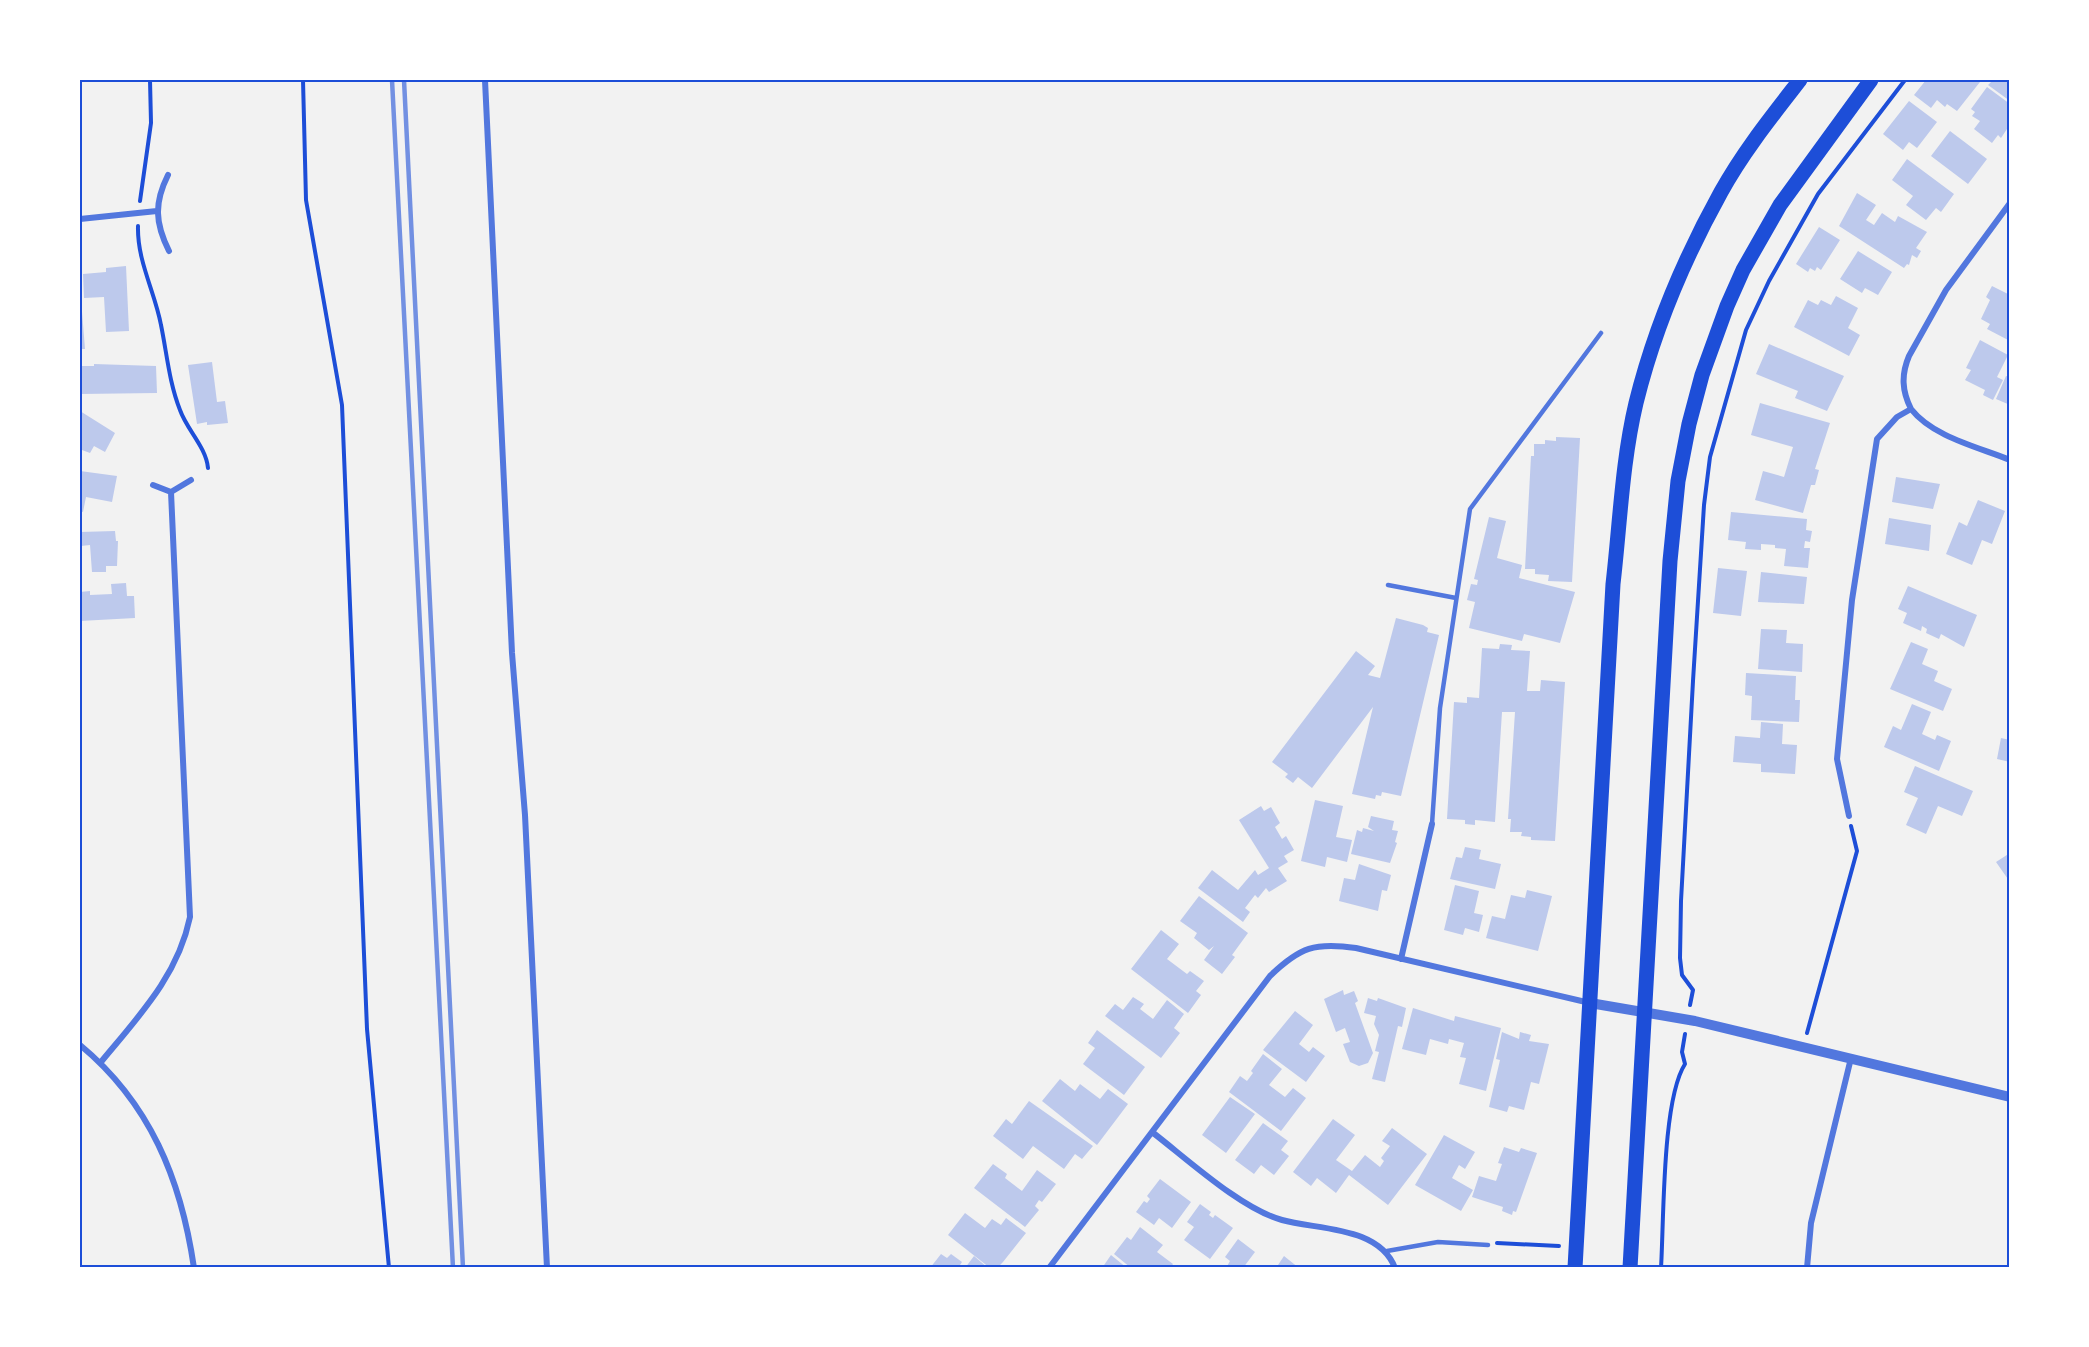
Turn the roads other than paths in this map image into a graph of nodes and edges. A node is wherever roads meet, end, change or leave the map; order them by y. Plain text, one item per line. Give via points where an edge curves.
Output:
1 (485, 80) edge
2 (1800, 80) edge
3 (1871, 80) edge
4 (168, 175) dead end
5 (2010, 203) edge
6 (157, 212) junction
7 (80, 219) edge
8 (169, 251) dead end
9 (1601, 333) dead end
10 (1911, 409) junction
11 (2010, 460) edge
12 (191, 480) dead end
13 (153, 485) dead end
14 (171, 492) junction
15 (1388, 585) dead end
16 (1456, 598) junction
17 (1849, 816) road end
18 (1432, 824) joint
19 (1401, 959) junction
20 (1590, 1003) junction
21 (1647, 1011) junction
22 (80, 1045) edge
23 (1851, 1058) junction
24 (101, 1062) junction
25 (2010, 1097) edge
26 (1152, 1132) junction
27 (1488, 1245) road end
28 (1386, 1251) junction
29 (195, 1268) edge
30 (547, 1268) edge
31 (1049, 1268) edge
32 (1395, 1268) edge
33 (1575, 1268) edge
34 (1630, 1268) edge
35 (1807, 1268) edge

1 - 30 street
2 - 20 main road via 1722,190 1665,315 1636,405 1613,584
3 - 21 main road via 1780,205 1743,270 1715,335 1689,424 1678,481 1670,561
4 - 6 street
5 - 10 street via 1946,290 1909,356 1903,388
6 - 7 street
6 - 8 street via 160,232
9 - 16 lane via 1470,509
10 - 11 street via 1934,428
10 - 17 street via 1897,417 1877,439 1852,600 1837,759
12 - 14 street
13 - 14 street
14 - 24 street via 190,917 185,942 166,981
15 - 16 lane
16 - 18 lane via 1440,708
18 - 19 street
19 - 20 street
19 - 26 street via 1330,944 1298,952 1270,976
20 - 21 street
20 - 33 main road
21 - 23 street
21 - 34 main road
22 - 24 street
23 - 25 street
23 - 35 street via 1811,1223
24 - 29 street via 157,1139 187,1219
26 - 28 street via 1264,1214 1358,1235
26 - 31 street
27 - 28 lane via 1438,1242
28 - 32 street

